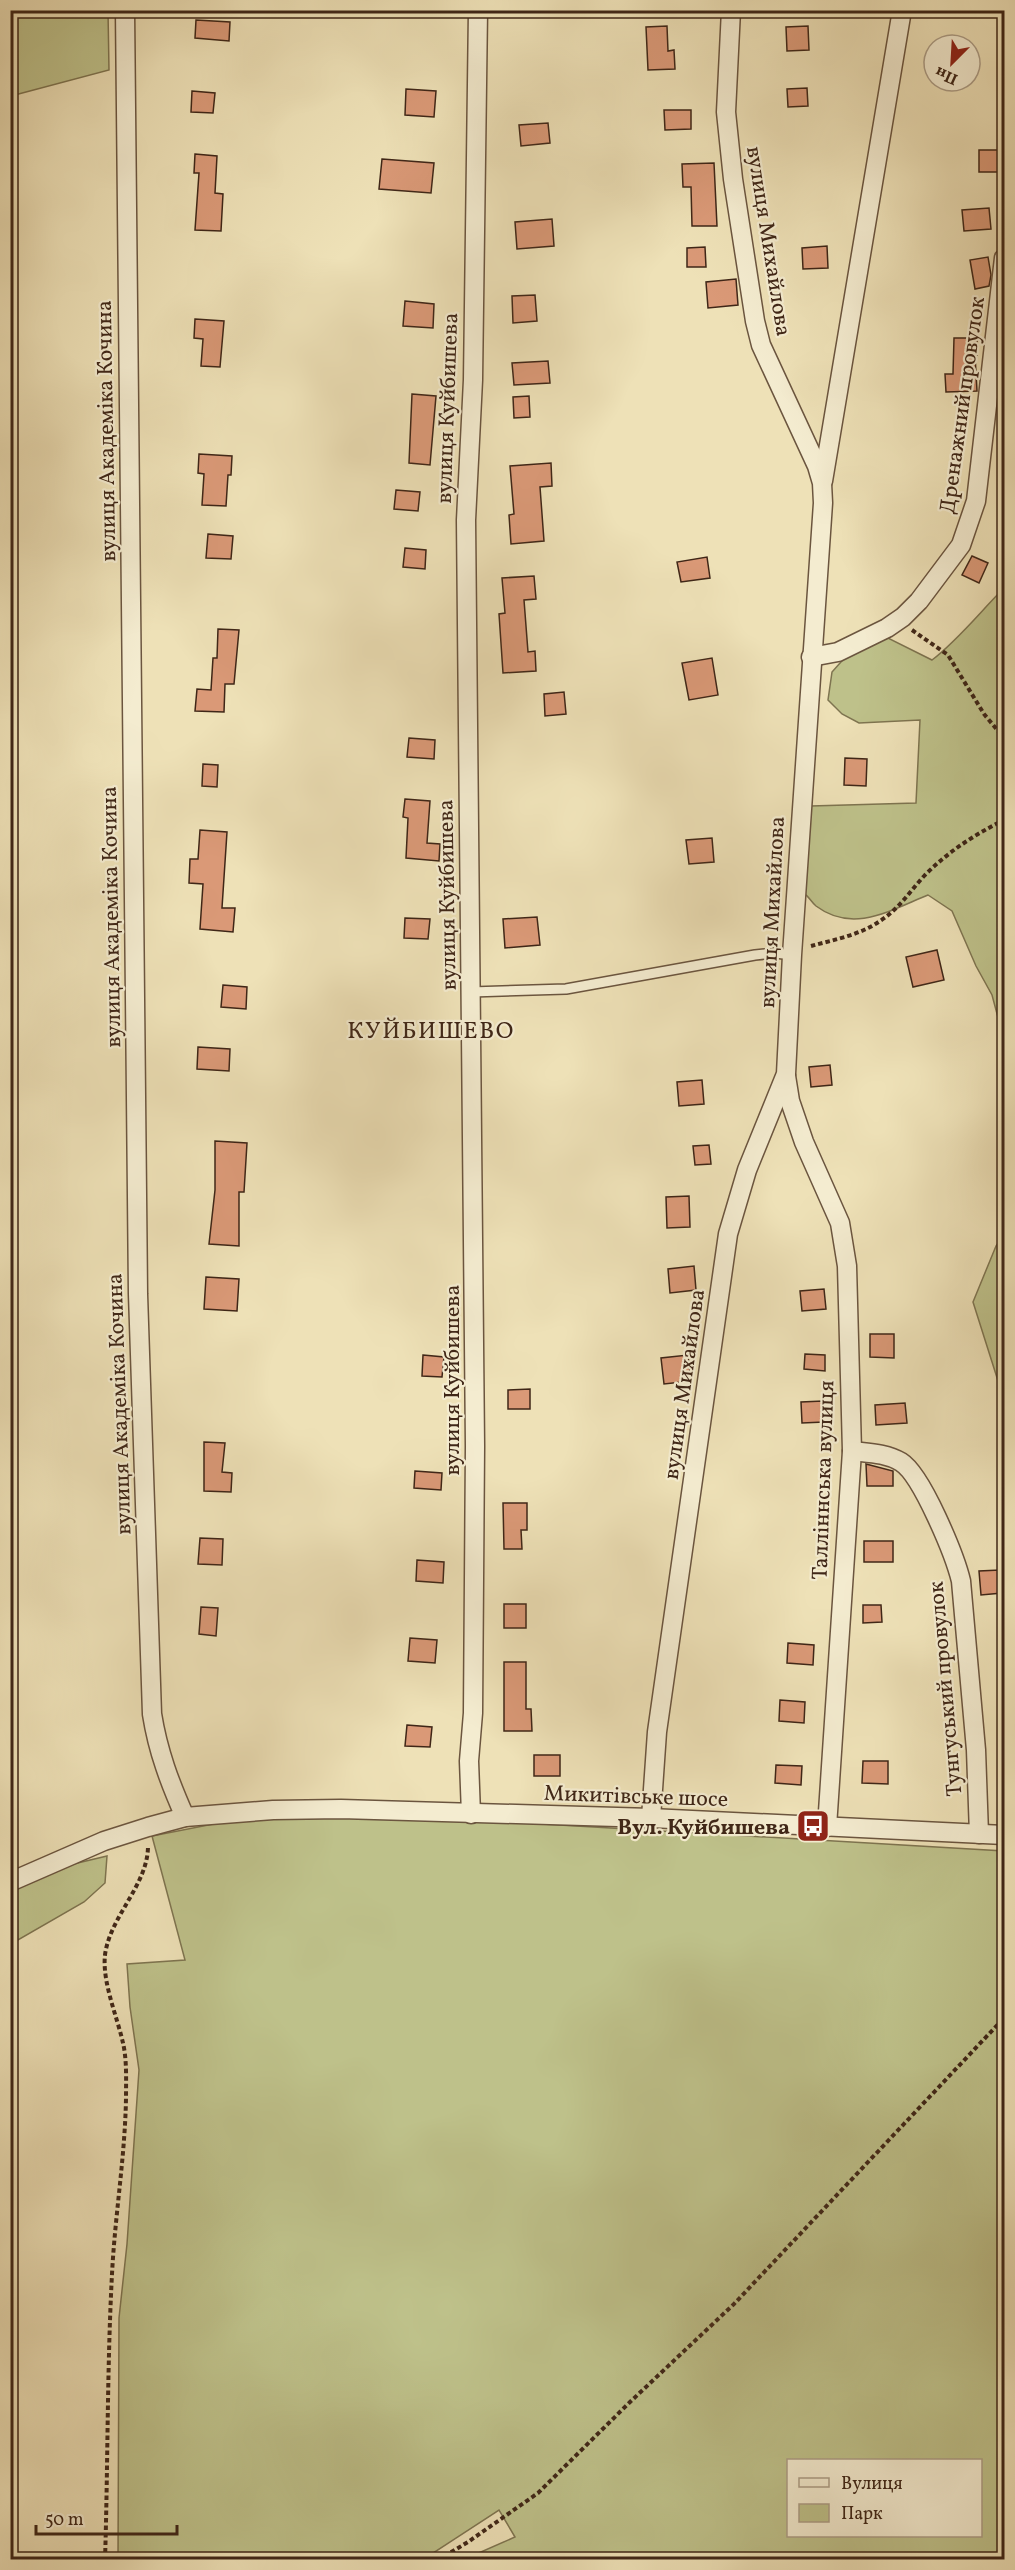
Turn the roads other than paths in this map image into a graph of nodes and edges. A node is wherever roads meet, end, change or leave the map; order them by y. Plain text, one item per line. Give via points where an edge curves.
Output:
1 (125, 10) edge
2 (477, 10) edge
3 (730, 10) edge
4 (902, 10) edge
5 (1005, 258) edge
6 (822, 483) junction
7 (811, 657) junction
8 (792, 953) junction
9 (471, 992) junction
10 (786, 1074) junction
11 (852, 1450) junction
12 (471, 1814) junction
13 (185, 1817) junction
14 (651, 1818) junction
15 (826, 1827) junction
16 (979, 1834) junction
17 (1005, 1835) edge
18 (10, 1882) edge

1 - 13 street, вулиця Академіка Кочина via 138,1294 152,1714 163,1768
2 - 9 street, вулиця Куйбишева via 473,368 466,520
3 - 6 street, вулиця Михайлова via 726,112 755,321 761,345
4 - 6 street
5 - 7 street, Дренажний провулок via 976,501 961,545 919,601 895,622 838,652
6 - 7 street, вулиця Михайлова
7 - 8 street, вулиця Михайлова
8 - 9 lane via 755,955 566,989
8 - 10 street, вулиця Михайлова
9 - 12 street, вулиця Куйбишева via 475,1458
10 - 11 street, Талліннська вулиця via 790,1101 804,1142 845,1243
10 - 14 street, вулиця Михайлова via 747,1170 728,1234 657,1732
11 - 15 street, Талліннська вулиця
11 - 16 street, Тунгуський провулок via 888,1456 903,1464 918,1483 956,1561 976,1750
12 - 13 street, Микитівське шосе via 307,1810
12 - 14 street, Микитівське шосе
13 - 18 street, Микитівське шосе via 104,1841
14 - 15 street, Микитівське шосе
15 - 16 street, Микитівське шосе
16 - 17 street, Микитівське шосе

